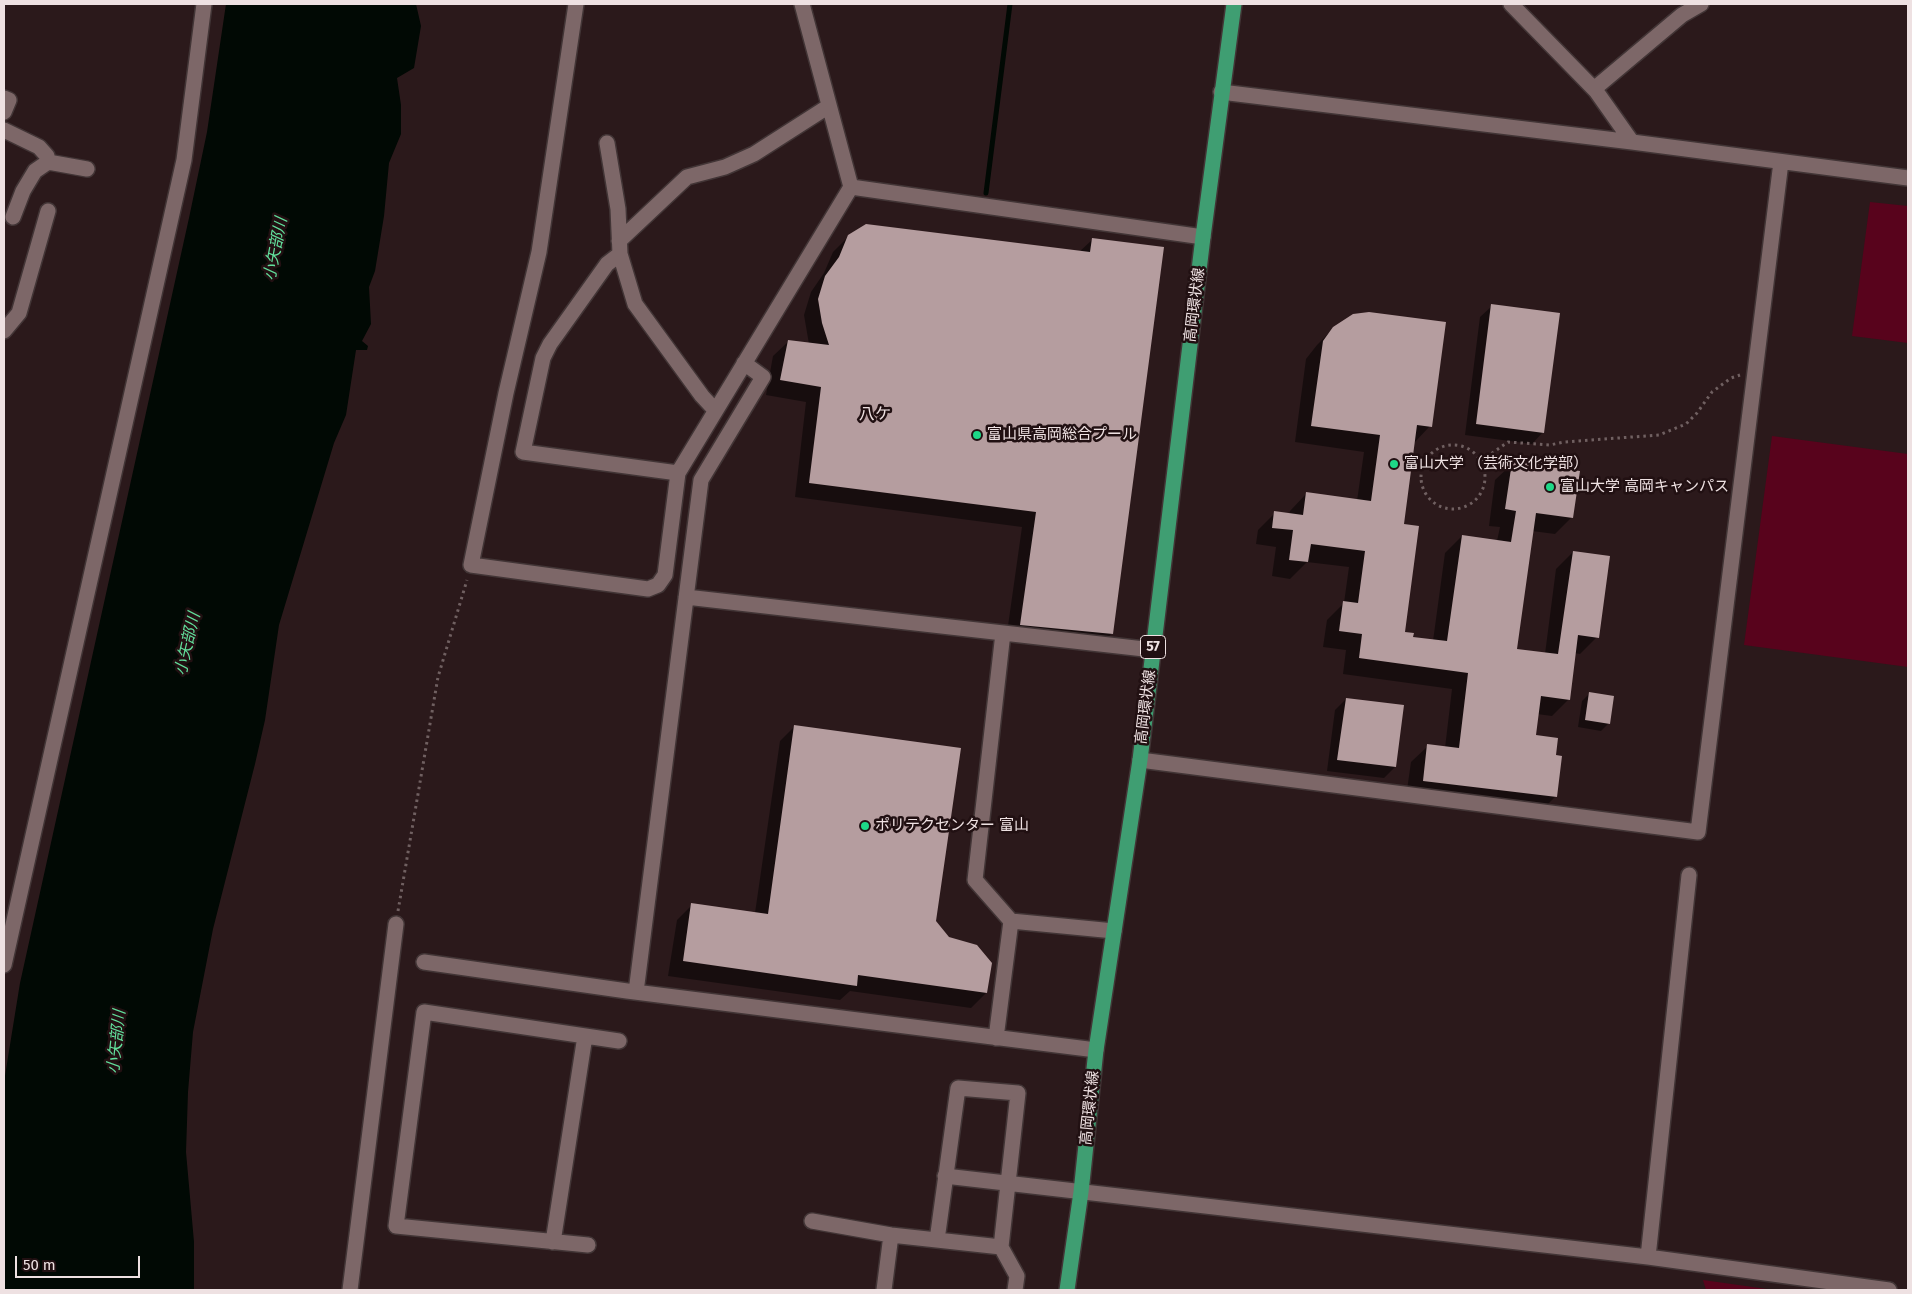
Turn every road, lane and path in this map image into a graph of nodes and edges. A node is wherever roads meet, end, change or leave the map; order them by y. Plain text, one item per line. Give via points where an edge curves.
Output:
1 (204, 4) edge
2 (576, 4) edge
3 (802, 4) edge
4 (1234, 4) edge
5 (1511, 4) edge
6 (1701, 4) edge
7 (1594, 89) junction
8 (1221, 92) junction
9 (4, 98) edge
10 (829, 106) junction
11 (4, 112) edge
12 (4, 130) edge
13 (1632, 142) junction
14 (607, 143) dead end
15 (48, 162) junction
16 (1781, 162) junction
17 (87, 169) dead end
18 (1908, 178) edge
19 (850, 187) junction
20 (48, 211) dead end
21 (13, 217) dead end
22 (1203, 237) junction
23 (619, 248) junction
24 (4, 331) edge
25 (744, 363) junction
26 (1755, 371) junction
27 (716, 410) junction
28 (1481, 461) junction
29 (678, 473) junction
30 (471, 565) junction
31 (686, 597) junction
32 (1003, 633) junction
33 (1153, 650) junction
34 (1140, 760) junction
35 (1689, 875) dead end
36 (1011, 921) junction
37 (396, 924) joint
38 (1114, 931) junction
39 (424, 962) dead end
40 (4, 966) edge
41 (636, 992) junction
42 (585, 1036) junction
43 (996, 1038) junction
44 (619, 1041) dead end
45 (1096, 1050) junction
46 (945, 1176) junction
47 (1008, 1183) junction
48 (1081, 1192) junction
49 (812, 1222) dead end
50 (891, 1235) junction
51 (937, 1240) junction
52 (553, 1242) junction
53 (588, 1245) dead end
54 (1001, 1246) junction
55 (1648, 1257) junction
56 (350, 1290) edge
57 (884, 1290) edge
58 (1015, 1290) edge
59 (1067, 1290) edge
60 (1889, 1290) edge

1 - 40 street via 184,160
2 - 30 street via 539,252
3 - 10 street
4 - 8 main road, 高岡環状線 / 57
5 - 7 street
6 - 7 street via 1682,15
7 - 13 street
8 - 13 street
8 - 22 main road, 高岡環状線 / 57
9 - 11 street via 9,100
10 - 19 street
10 - 23 street via 754,154 725,167 688,177
12 - 15 street via 39,147
13 - 16 street
14 - 23 street via 618,209
15 - 17 street
15 - 21 street via 35,171
16 - 18 street
16 - 26 street
19 - 22 street
19 - 25 street
20 - 24 street via 19,313
22 - 33 main road, 高岡環状線 / 57
23 - 27 street via 635,304 702,396
23 - 29 street via 543,358 523,452
25 - 27 street
25 - 31 street via 763,377 701,480
26 - 28 path via 1731,378 1712,392 1686,424 1659,435 1550,445 1508,442
26 - 34 street via 1698,832
27 - 29 street
28 - 28 path via 1466,447 1456,445 1436,450 1428,457 1421,476 1427,496 1444,508 1466,507 1475,501 1483,487 1485,471
29 - 30 street via 665,575 658,585 648,589
30 - 37 path via 438,677
31 - 32 street
31 - 41 street
32 - 33 street
32 - 36 street via 975,880
33 - 34 main road, 高岡環状線 / 57
34 - 38 main road, 高岡環状線 / 57
35 - 55 street
36 - 38 street
36 - 43 street
37 - 56 street
38 - 45 main road, 高岡環状線 / 57
39 - 41 street
41 - 43 street
42 - 44 street
42 - 52 street
42 - 52 street via 424,1012 396,1226
43 - 45 street
45 - 48 main road, 高岡環状線 / 57
46 - 47 street
46 - 47 street via 958,1088 1018,1093
46 - 51 street
47 - 48 street
47 - 54 street
48 - 55 street
48 - 59 main road, 高岡環状線 / 57
49 - 50 street
50 - 51 street
50 - 57 street
51 - 54 street
52 - 53 street
54 - 58 street via 1017,1276
55 - 60 street

